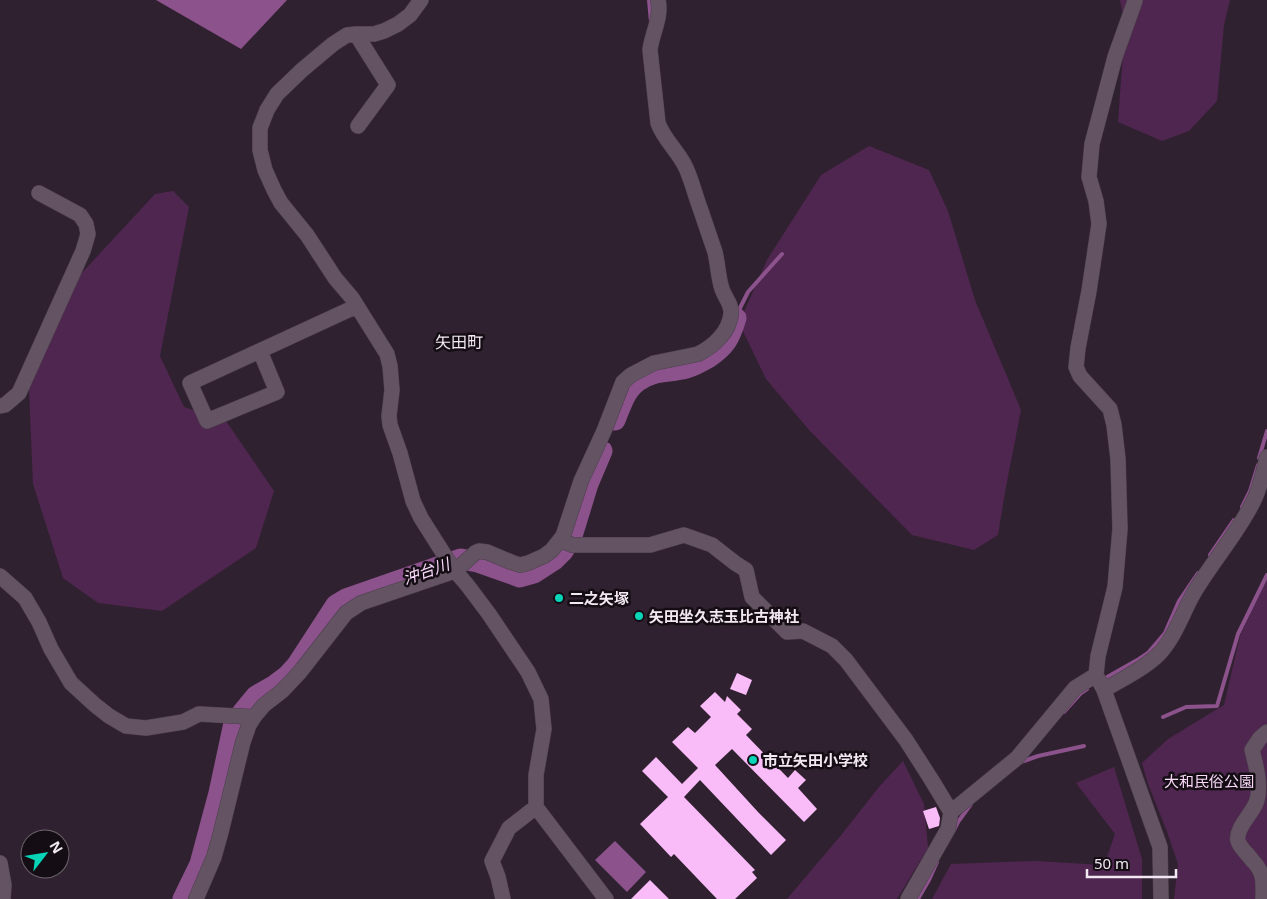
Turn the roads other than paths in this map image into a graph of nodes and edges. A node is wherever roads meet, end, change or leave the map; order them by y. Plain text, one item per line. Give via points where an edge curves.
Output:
1 (420, 0) edge
2 (1135, 1) edge
3 (658, 2) edge
4 (356, 34) junction
5 (358, 126) dead end
6 (39, 193) dead end
7 (358, 306) junction
8 (260, 351) junction
9 (0, 406) edge
10 (1267, 457) edge
11 (566, 542) junction
12 (458, 563) junction
13 (0, 576) edge
14 (1096, 676) junction
15 (1104, 690) junction
16 (254, 717) junction
17 (1267, 732) edge
18 (536, 807) junction
19 (951, 812) junction
20 (0, 863) edge
21 (4, 899) edge
22 (196, 899) edge
23 (503, 899) edge
24 (606, 899) edge
25 (908, 899) edge
26 (1162, 899) edge
27 (1263, 899) edge

1 - 4 street via 410,15 398,24 374,34
2 - 14 street via 1115,57 1092,144 1089,177 1099,224 1076,367 1080,376 1110,409 1118,458 1120,529 1114,587
3 - 11 street via 658,19 650,50 658,123 689,176 715,253 731,315 724,332 704,351 654,363 623,382 581,481
4 - 5 street via 388,85
4 - 7 street via 333,44 276,94 260,128 260,150 265,170 281,203
6 - 9 street via 80,215 88,234 19,393
7 - 8 street
7 - 12 street via 387,354 392,390 390,425 413,501 421,518
8 - 8 street via 190,383 207,421 278,392
10 - 15 street via 1253,503 1196,589 1170,640 1143,666
11 - 12 street via 544,556 520,565 480,551
11 - 19 street via 650,545 684,535 712,545 746,570 752,597 787,632 803,631 832,646 846,660 906,740
12 - 16 street via 351,609 296,677
12 - 18 street via 468,586 528,672 541,700 544,729 536,775
13 - 16 street via 25,598 71,684 94,705 126,726 146,728 184,722 198,714
14 - 15 street
14 - 19 street via 1075,688 1017,758
15 - 26 street via 1160,847
16 - 22 street via 243,742 214,857
17 - 27 street via 1252,750 1258,783 1256,802 1240,828 1238,841 1259,868 1263,878
18 - 23 street via 509,828 492,861
18 - 24 street
19 - 25 street via 948,829
20 - 21 street

